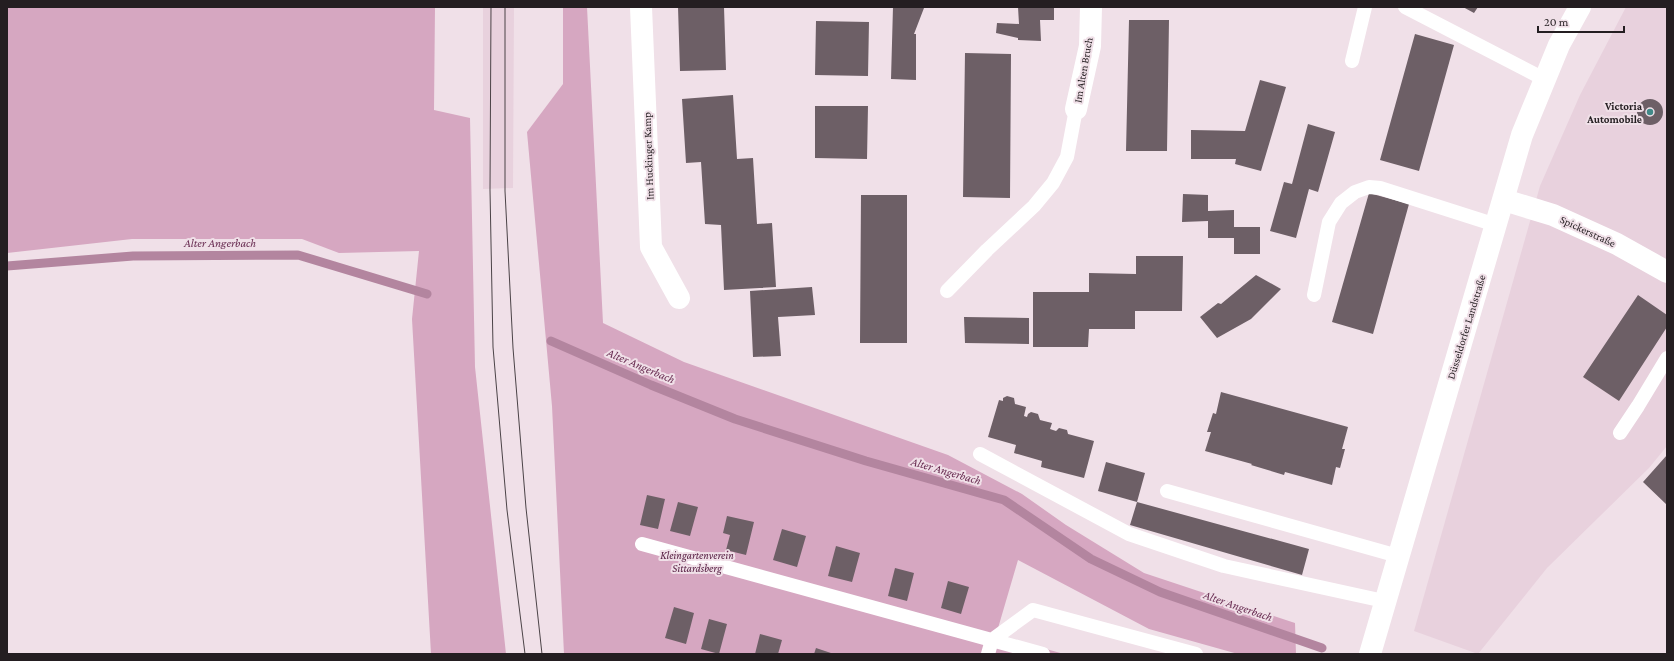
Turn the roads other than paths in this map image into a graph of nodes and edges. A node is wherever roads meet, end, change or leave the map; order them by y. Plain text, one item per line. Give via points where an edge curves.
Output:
1 (641, 7) edge
2 (1091, 7) edge
3 (1366, 7) edge
4 (1405, 7) edge
5 (1580, 7) edge
6 (1352, 61) dead end
7 (1544, 80) junction
8 (1076, 109) joint
9 (1504, 200) junction
10 (1496, 225) junction
11 (1667, 272) edge
12 (947, 291) dead end
13 (1314, 296) dead end
14 (679, 298) dead end
15 (1667, 358) edge
16 (1620, 433) dead end
17 (980, 454) dead end
18 (1167, 491) dead end
19 (642, 544) dead end
20 (1398, 556) junction
21 (1384, 601) junction
22 (992, 640) junction
23 (988, 654) edge
24 (1043, 654) edge
25 (1196, 654) edge
26 (1370, 654) edge

1 - 14 main road, Im Huckinger Kamp via 652,246
2 - 8 main road, Im Alten Bruch via 1090,46
3 - 6 lane
4 - 7 lane
5 - 7 main road, Düsseldorfer Landstraße via 1559,45
7 - 9 main road, Düsseldorfer Landstraße via 1522,135
8 - 12 lane via 1067,157 1053,183 1034,206
9 - 10 main road, Düsseldorfer Landstraße
9 - 11 main road, Spickerstraße via 1553,215 1616,244
10 - 13 lane via 1380,188 1369,187 1355,192 1341,203 1329,222
10 - 20 main road, Düsseldorfer Landstraße
15 - 16 lane
17 - 21 lane via 1129,534 1224,566
18 - 20 lane
19 - 22 lane
20 - 21 main road, Düsseldorfer Landstraße
21 - 26 main road, Düsseldorfer Landstraße
22 - 23 lane
22 - 24 lane
22 - 25 lane via 1033,610

